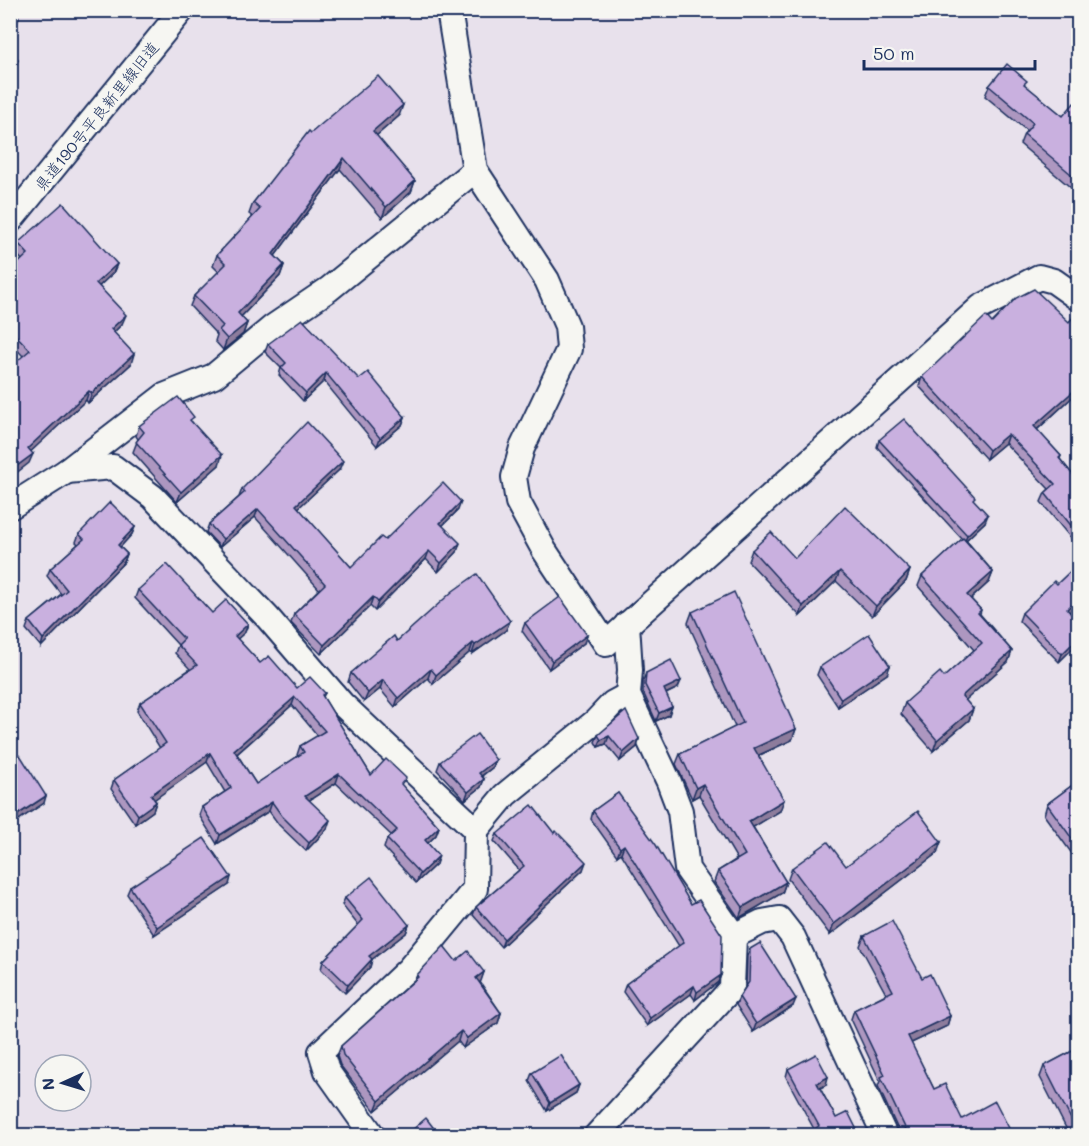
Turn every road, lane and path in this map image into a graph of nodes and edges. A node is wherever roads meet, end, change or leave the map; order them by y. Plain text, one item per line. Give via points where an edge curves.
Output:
1 (182, 10) edge
2 (449, 10) edge
3 (475, 170) junction
4 (10, 221) edge
5 (1078, 298) edge
6 (67, 471) junction
7 (10, 507) edge
8 (627, 624) junction
9 (628, 694) junction
10 (476, 830) junction
11 (734, 936) junction
12 (373, 1136) edge
13 (596, 1136) edge
14 (885, 1136) edge

1 - 4 street, 県道190号平良新里線旧道
2 - 3 street
3 - 6 street via 214,376 164,396
3 - 8 street via 547,280 567,326 569,349 522,448 514,477 518,502 544,550 606,644
5 - 8 street via 1054,281 1039,277 981,307
6 - 7 street
6 - 10 street via 112,467 153,497 268,618 342,704
8 - 9 street
9 - 10 street via 506,795
9 - 11 street via 680,811 687,869
10 - 12 street via 475,889 409,969 321,1052 327,1071
11 - 13 street via 732,988
11 - 14 street via 762,922 779,919 793,937

